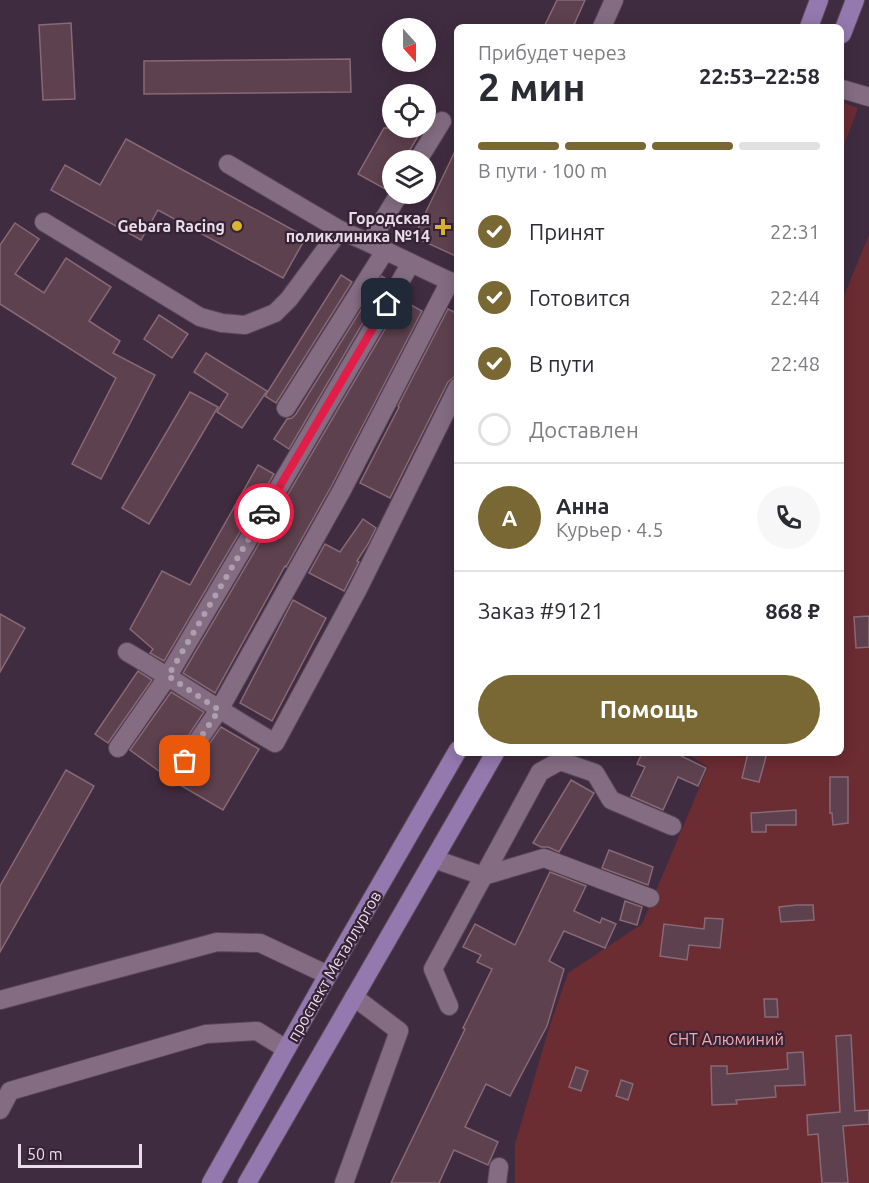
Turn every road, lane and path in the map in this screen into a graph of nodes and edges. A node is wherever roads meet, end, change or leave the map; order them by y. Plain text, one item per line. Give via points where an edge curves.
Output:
1 (614, 0) edge
2 (819, 0) edge
3 (855, 0) edge
4 (603, 24) edge
5 (810, 24) edge
6 (844, 29) edge
7 (844, 90) edge
8 (869, 97) edge
9 (442, 121) dead end
10 (424, 150) edge
11 (228, 164) dead end
12 (395, 204) edge
13 (44, 222) dead end
14 (340, 230) junction
15 (378, 247) junction
16 (411, 263) junction
17 (454, 283) edge
18 (454, 395) edge
19 (286, 408) dead end
20 (127, 652) dead end
21 (168, 676) junction
22 (219, 710) junction
23 (118, 748) dead end
24 (455, 756) edge
25 (493, 756) edge
26 (173, 777) dead end
27 (672, 826) dead end
28 (434, 859) junction
29 (483, 876) junction
30 (650, 898) dead end
31 (328, 975) junction
32 (354, 997) junction
33 (0, 1000) edge
34 (449, 1006) dead end
35 (286, 1049) junction
36 (0, 1110) edge
37 (229, 1152) junction
38 (252, 1178) edge
39 (197, 1183) edge
40 (211, 1183) edge
41 (344, 1183) edge

1 - 4 lane
2 - 5 main road
3 - 6 main road
7 - 8 lane
9 - 10 lane
11 - 14 lane
12 - 15 lane
13 - 14 lane via 200,317 222,324 245,325 275,313 289,299
14 - 15 lane
15 - 16 lane
15 - 19 lane
16 - 17 lane
16 - 21 lane
17 - 22 lane
18 - 22 lane via 358,589 275,743
20 - 21 lane
21 - 22 lane
21 - 23 lane
22 - 26 lane
24 - 31 main road, проспект Металлургов
25 - 28 main road, проспект Металлургов
27 - 29 lane via 611,800 595,773 560,761 540,772
28 - 29 lane
28 - 32 main road, проспект Металлургов
29 - 30 lane via 544,858
29 - 34 lane via 433,969
31 - 33 lane via 260,943 217,942
31 - 35 main road, проспект Металлургов
32 - 38 main road, проспект Металлургов
32 - 41 lane via 399,1031
35 - 36 lane via 257,1031 206,1034 9,1090
35 - 37 main road, проспект Металлургов
37 - 39 main road
37 - 40 main road, проспект Металлургов

